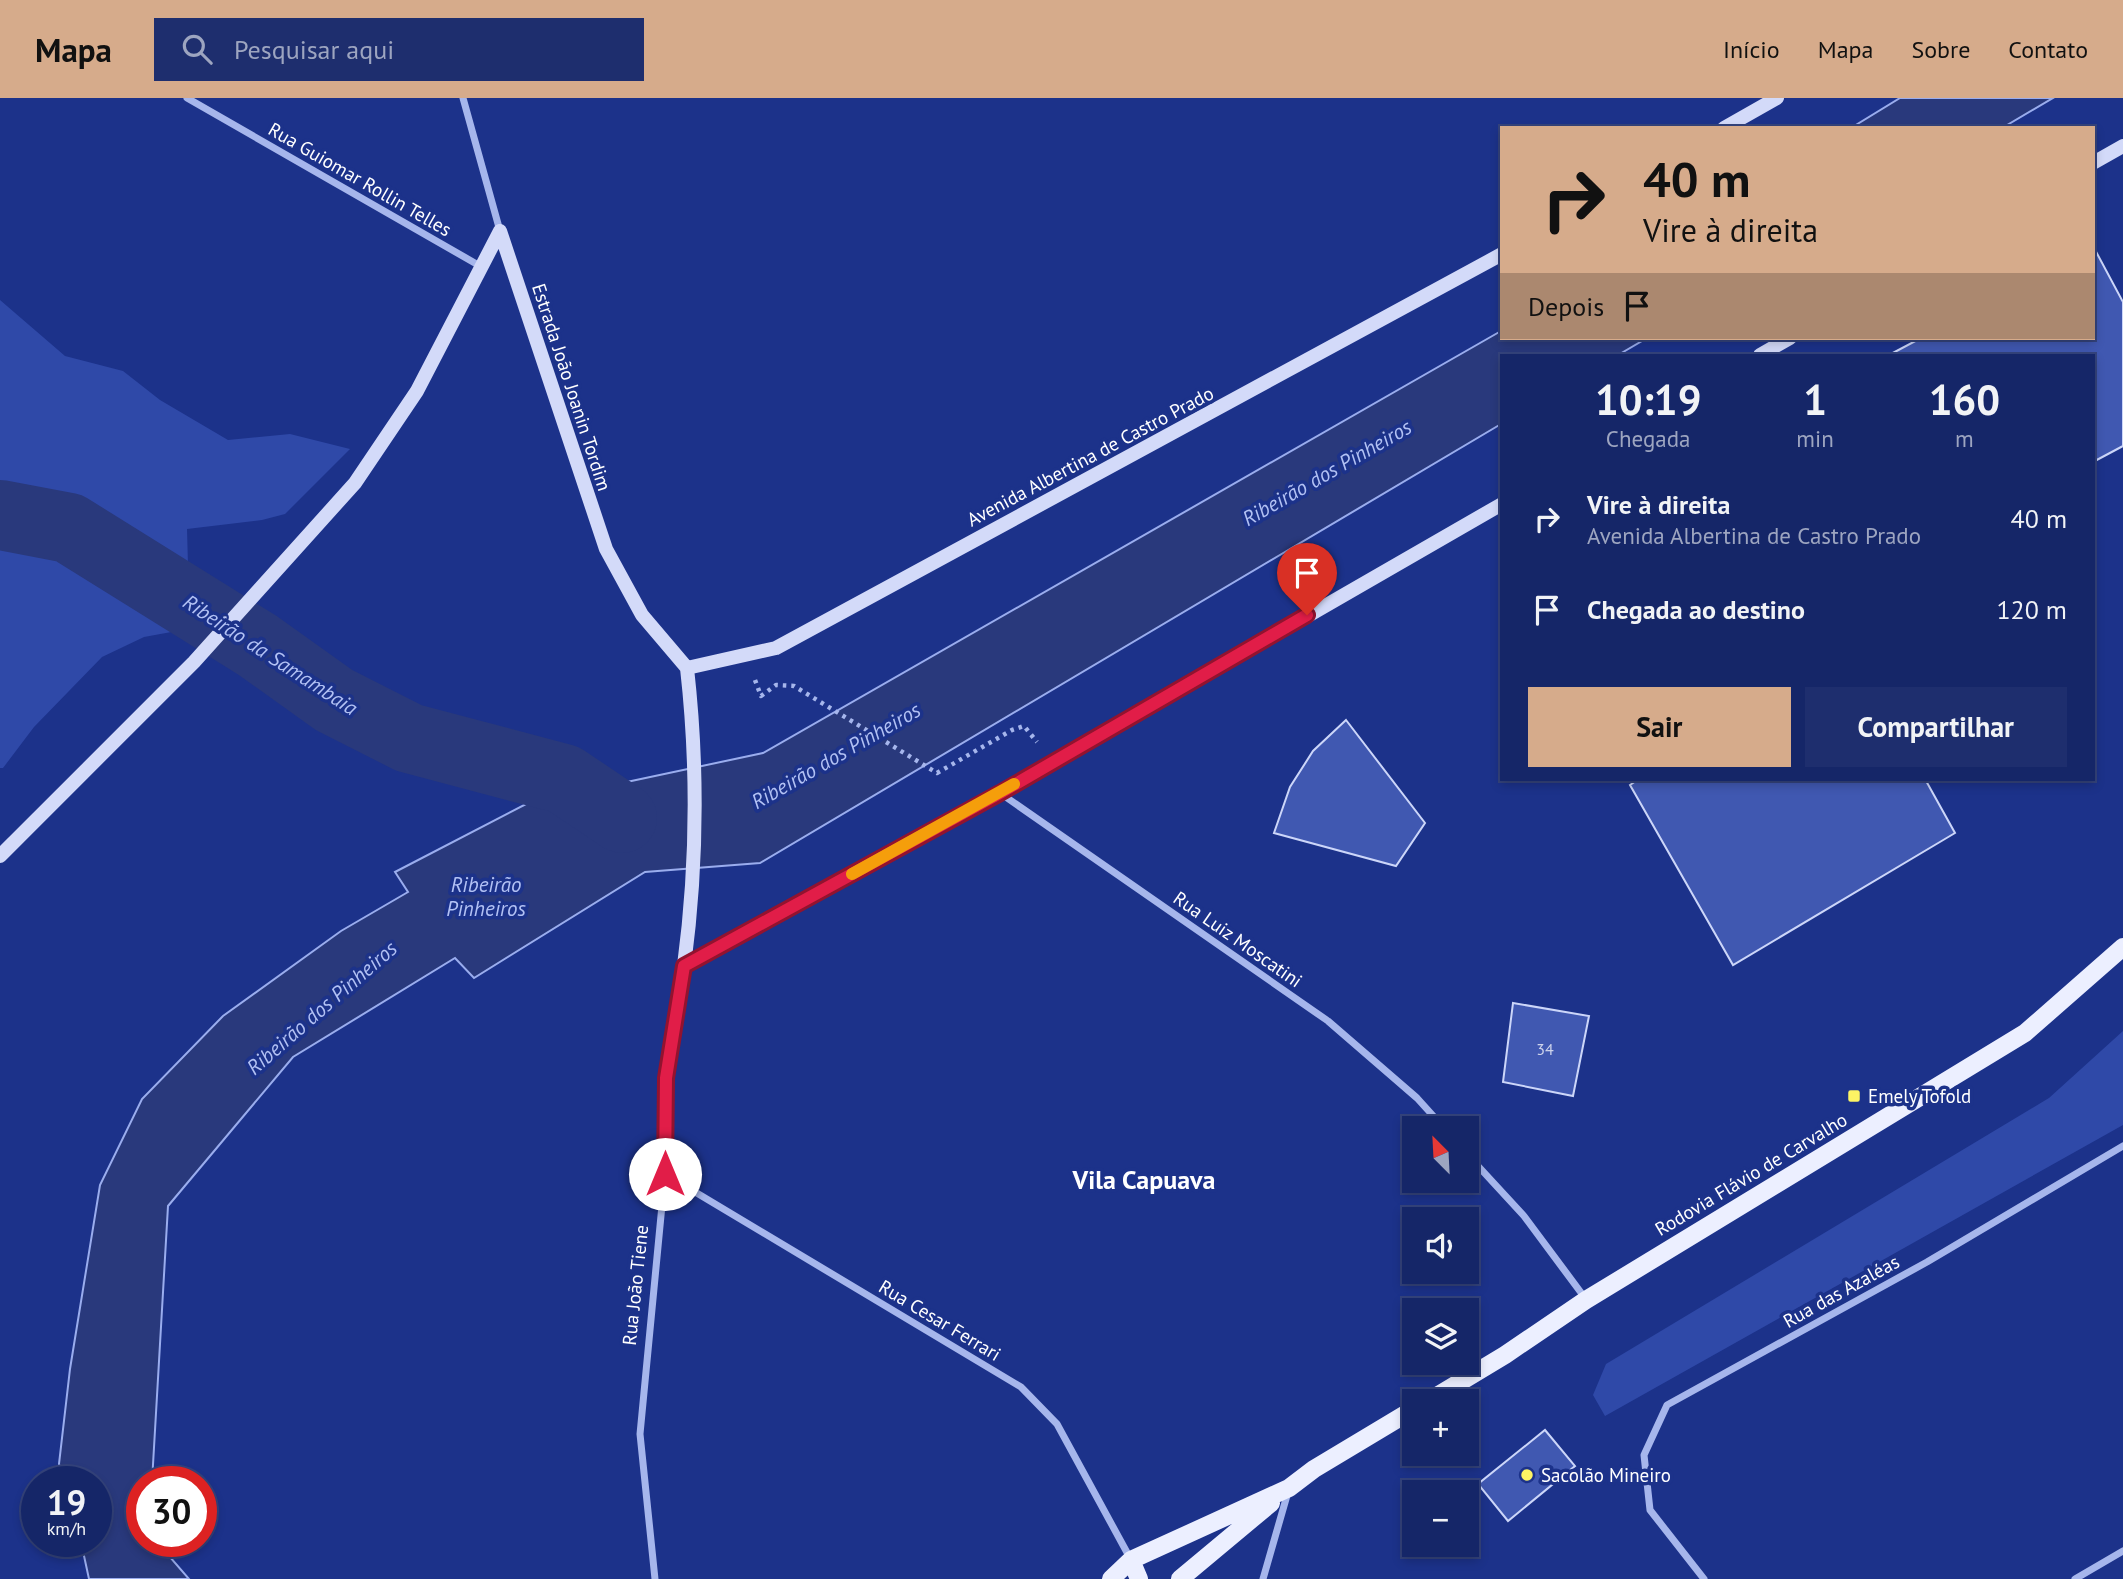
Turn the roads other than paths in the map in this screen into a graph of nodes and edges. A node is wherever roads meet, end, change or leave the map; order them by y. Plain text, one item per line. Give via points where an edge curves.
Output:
1 (187, 98) edge
2 (463, 98) edge
3 (1777, 98) edge
4 (1728, 126) edge
5 (2123, 146) edge
6 (2095, 162) edge
7 (500, 231) junction
8 (1500, 255) edge
9 (480, 266) junction
10 (1786, 340) edge
11 (1762, 354) edge
12 (1500, 505) edge
13 (687, 668) junction
14 (1000, 793) junction
15 (0, 856) edge
16 (2123, 947) edge
17 (684, 966) junction
18 (1433, 1116) edge
19 (2123, 1146) edge
20 (1479, 1167) edge
21 (665, 1174) junction
22 (1586, 1300) junction
23 (1449, 1389) edge
24 (1402, 1416) edge
25 (1289, 1488) junction
26 (2123, 1551) edge
27 (1131, 1560) junction
28 (655, 1579) edge
29 (1111, 1579) edge
30 (1139, 1579) edge
31 (1180, 1579) edge
32 (1263, 1579) edge
33 (1704, 1579) edge
34 (2075, 1579) edge

1 - 9 street, Rua Guiomar Rollin Telles
2 - 7 street, Estrada João Joanin Tordim
3 - 4 main road
5 - 6 main road
7 - 9 main road
7 - 13 main road, Estrada João Joanin Tordim via 606,549 642,615
8 - 13 main road, Avenida Albertina de Castro Prado via 776,648
9 - 15 main road via 418,391 355,483 194,662
10 - 11 main road
12 - 14 main road
13 - 17 main road, Rua João Tiene via 694,796 692,905
14 - 17 main road
14 - 18 street, Rua Luiz Moscatini via 1328,1021
16 - 22 main road, Rodovia Flávio de Carvalho via 2025,1033
17 - 21 street, Rua João Tiene via 666,1078
19 - 33 street, Rua das Azaléas via 1927,1262 1667,1405 1644,1455 1650,1510
20 - 22 street via 1524,1216
21 - 27 street, Rua Cesar Ferrari via 1021,1387 1058,1424
21 - 28 street, Rua João Tiene via 640,1434
22 - 23 main road, Rodovia Flávio de Carvalho
24 - 25 main road
25 - 27 main road
25 - 31 main road
25 - 32 street
26 - 34 street
27 - 29 main road
27 - 30 main road

